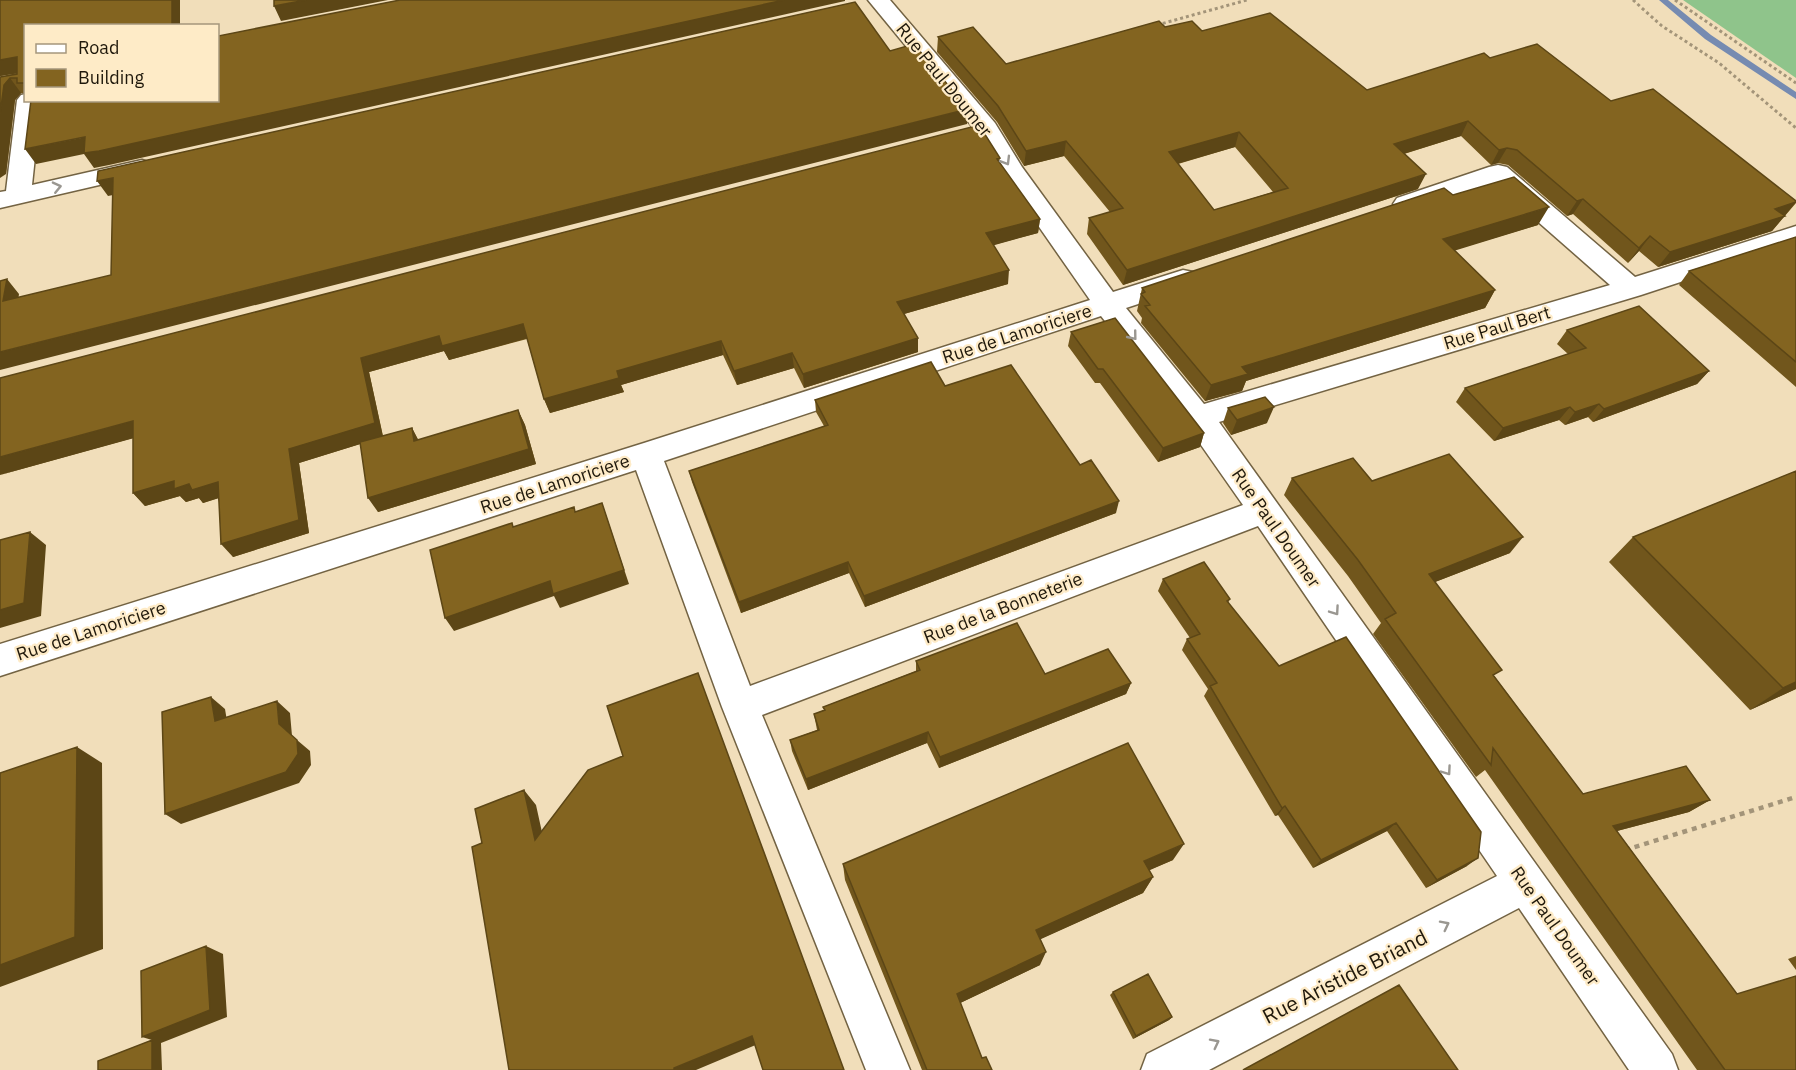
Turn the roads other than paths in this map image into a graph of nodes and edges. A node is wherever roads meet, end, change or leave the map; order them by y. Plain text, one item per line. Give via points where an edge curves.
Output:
1 (874, 3) edge
2 (24, 87) edge
3 (169, 162) edge
4 (9, 198) edge
5 (1386, 210) edge
6 (1796, 235) edge
7 (1208, 271) edge
8 (1631, 288) junction
9 (1108, 305) junction
10 (1198, 417) junction
11 (646, 455) junction
12 (1266, 510) junction
13 (0, 660) edge
14 (740, 707) junction
15 (1526, 884) junction
16 (888, 1070) edge
17 (1163, 1070) edge
18 (1656, 1070) edge

1 -> 9 street, Rue Paul Doumer via 972,132 1012,170
2 - 4 street
4 -> 3 street
5 - 8 street via 1498,173
6 - 8 street, Rue Paul Bert
7 - 9 street, Rue de Lamoriciere
8 - 10 street, Rue Paul Bert
9 -> 10 street, Rue Paul Doumer
9 - 11 street, Rue de Lamoriciere
10 - 12 street, Rue Paul Doumer
11 - 13 street, Rue de Lamoriciere
11 - 14 street
12 - 14 street, Rue de la Bonneterie
12 -> 15 street, Rue Paul Doumer
14 - 16 street
17 -> 15 street, Rue Aristide Briand
15 - 18 street, Rue Paul Doumer

